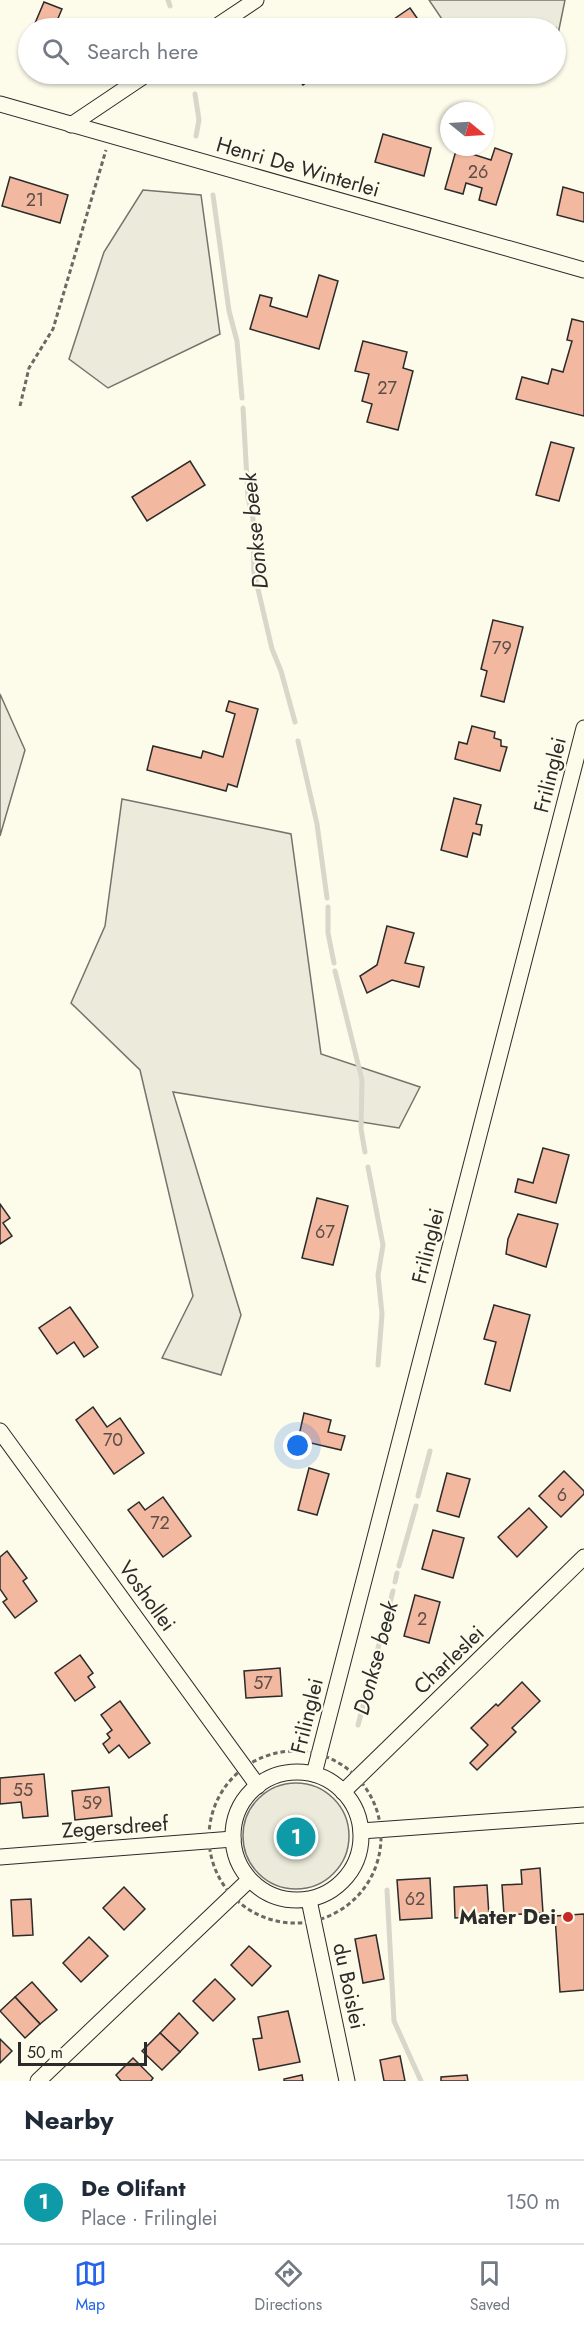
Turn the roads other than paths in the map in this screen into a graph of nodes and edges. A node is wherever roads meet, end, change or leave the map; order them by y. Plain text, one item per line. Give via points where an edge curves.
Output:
1 (256, 0) edge
2 (229, 18) edge
3 (132, 84) edge
4 (0, 104) edge
5 (71, 125) junction
6 (584, 270) edge
7 (584, 728) edge
8 (0, 1431) edge
9 (584, 1557) edge
10 (314, 1774) junction
11 (258, 1786) junction
12 (343, 1792) junction
13 (584, 1815) edge
14 (361, 1832) junction
15 (233, 1839) junction
16 (0, 1857) edge
17 (249, 1880) junction
18 (309, 1900) junction
19 (38, 2081) edge
20 (347, 2081) edge

1 - 2 street
3 - 5 street
4 - 5 street, Henri De Winterlei
5 - 6 street, Henri De Winterlei
7 - 10 street, Frilinglei
8 - 11 street, Voshollei
9 - 12 street, Charleslei
10 - 11 street, Frilinglei via 276,1776
10 - 12 street, Frilinglei
11 - 15 street, Frilinglei via 244,1799 235,1818
12 - 14 street, Frilinglei via 355,1810
13 - 14 street
14 - 18 street via 358,1855 348,1876 330,1891
15 - 16 street, Zegersdreef
15 - 17 street, Frilinglei via 237,1861
17 - 18 street via 276,1897
17 - 19 street
18 - 20 street, du Boislei

